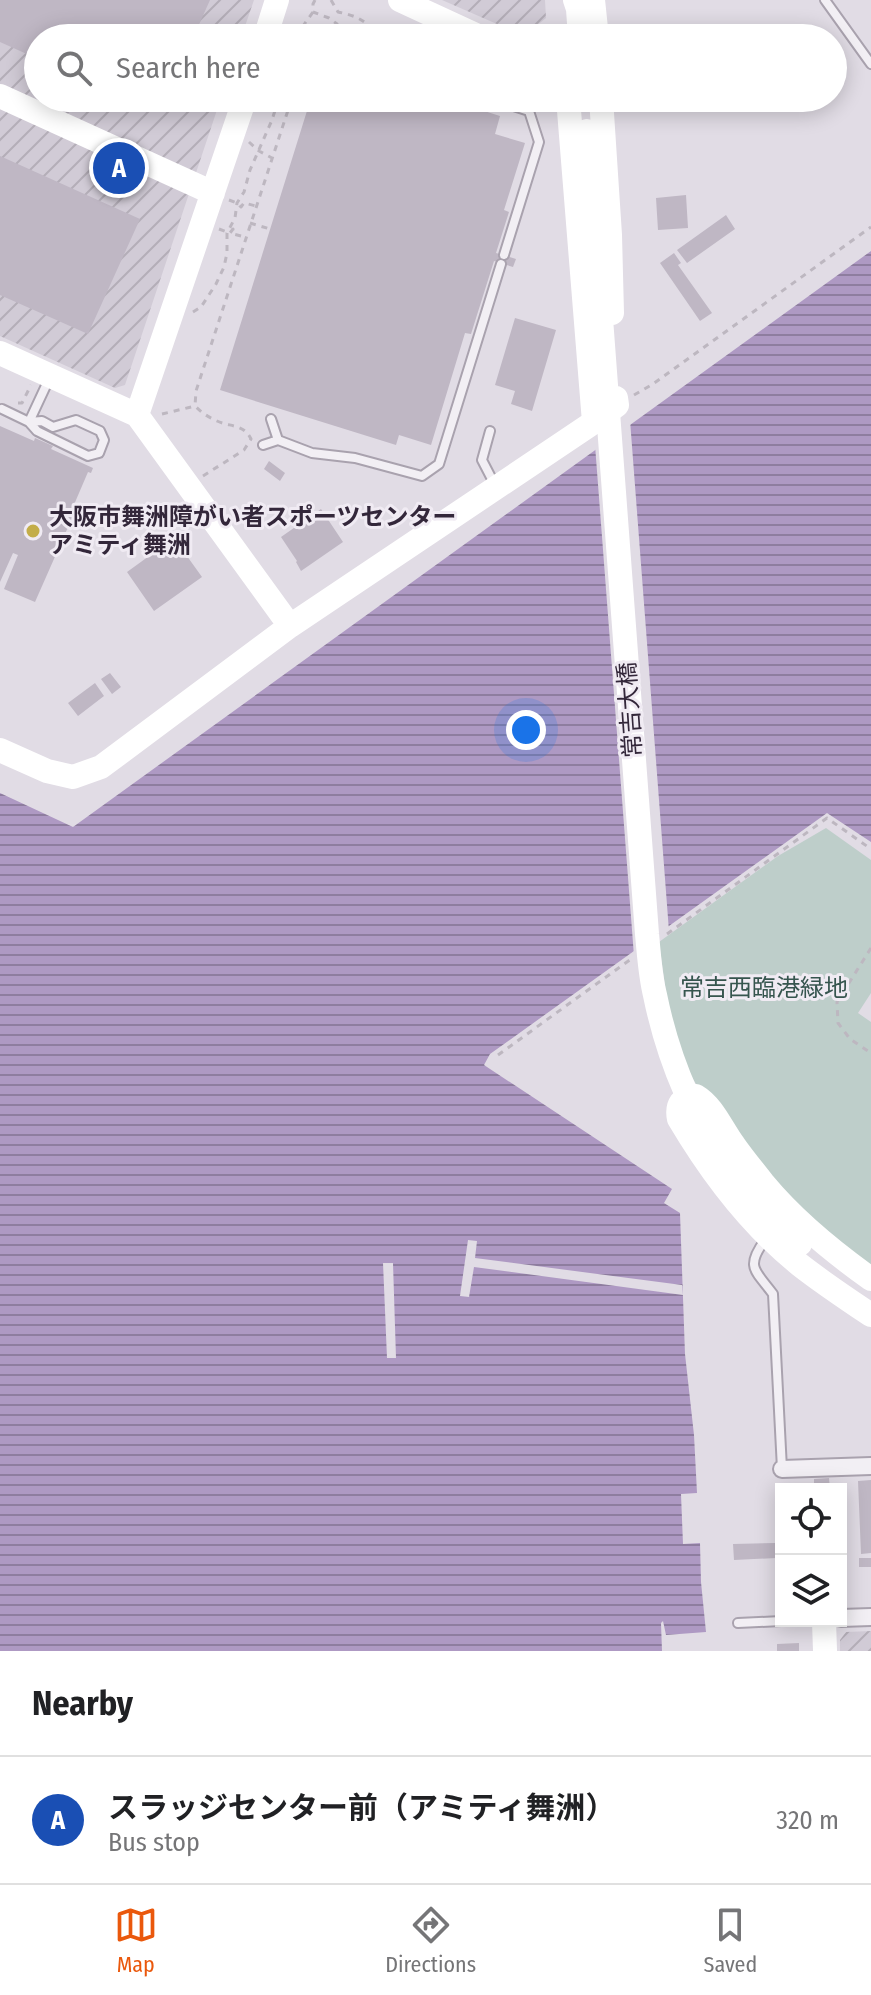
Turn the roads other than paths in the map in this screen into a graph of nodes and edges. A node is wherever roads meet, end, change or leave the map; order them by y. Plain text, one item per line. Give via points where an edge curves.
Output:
1 (277, 0) edge
2 (400, 0) edge
3 (825, 0) edge
4 (578, 2) edge
5 (269, 24) edge
6 (452, 24) edge
7 (569, 24) edge
8 (579, 24) edge
9 (590, 24) edge
10 (842, 24) edge
11 (847, 31) edge
12 (871, 64) edge
13 (0, 96) edge
14 (24, 107) edge
15 (35, 112) edge
16 (242, 112) edge
17 (529, 112) edge
18 (569, 112) edge
19 (586, 112) edge
20 (602, 112) edge
21 (221, 196) junction
22 (0, 353) edge
23 (41, 379) junction
24 (2, 409) dead end
25 (137, 415) junction
26 (271, 419) dead end
27 (29, 422) junction
28 (594, 422) junction
29 (490, 431) dead end
30 (278, 440) junction
31 (263, 445) dead end
32 (496, 487) junction
33 (290, 626) junction
34 (0, 750) edge
35 (768, 1236) junction
36 (871, 1279) edge
37 (871, 1296) edge
38 (871, 1315) edge
39 (871, 1466) edge
40 (782, 1469) joint
41 (871, 1617) edge
42 (847, 1618) edge
43 (775, 1621) edge
44 (738, 1623) dead end
45 (824, 1627) edge
46 (825, 1651) edge

1 - 5 street
2 - 6 street
3 - 10 lane
4 - 7 street
4 - 8 street
4 - 9 street
11 - 12 lane
13 - 14 street
15 - 21 street
16 - 21 street
17 - 30 lane via 539,142 439,464 422,476 312,453
18 - 28 street
19 - 37 street, 常吉大橋, bridge via 654,991 682,1083 726,1165 800,1244
20 - 28 street via 617,405
21 - 25 street
22 - 23 street
23 - 25 street
23 - 27 lane
24 - 27 lane
25 - 33 street
26 - 30 lane
27 - 27 lane via 53,427 76,420 100,431 104,440 99,453 88,456
28 - 32 street
29 - 32 lane via 482,460
30 - 31 lane
32 - 33 street
33 - 34 street via 101,767 73,777
35 - 36 street via 685,1130 677,1113 686,1097 706,1103 776,1197
35 - 38 street
35 - 40 lane via 753,1264 773,1294
39 - 40 street
41 - 42 street
43 - 44 lane
45 - 46 street

